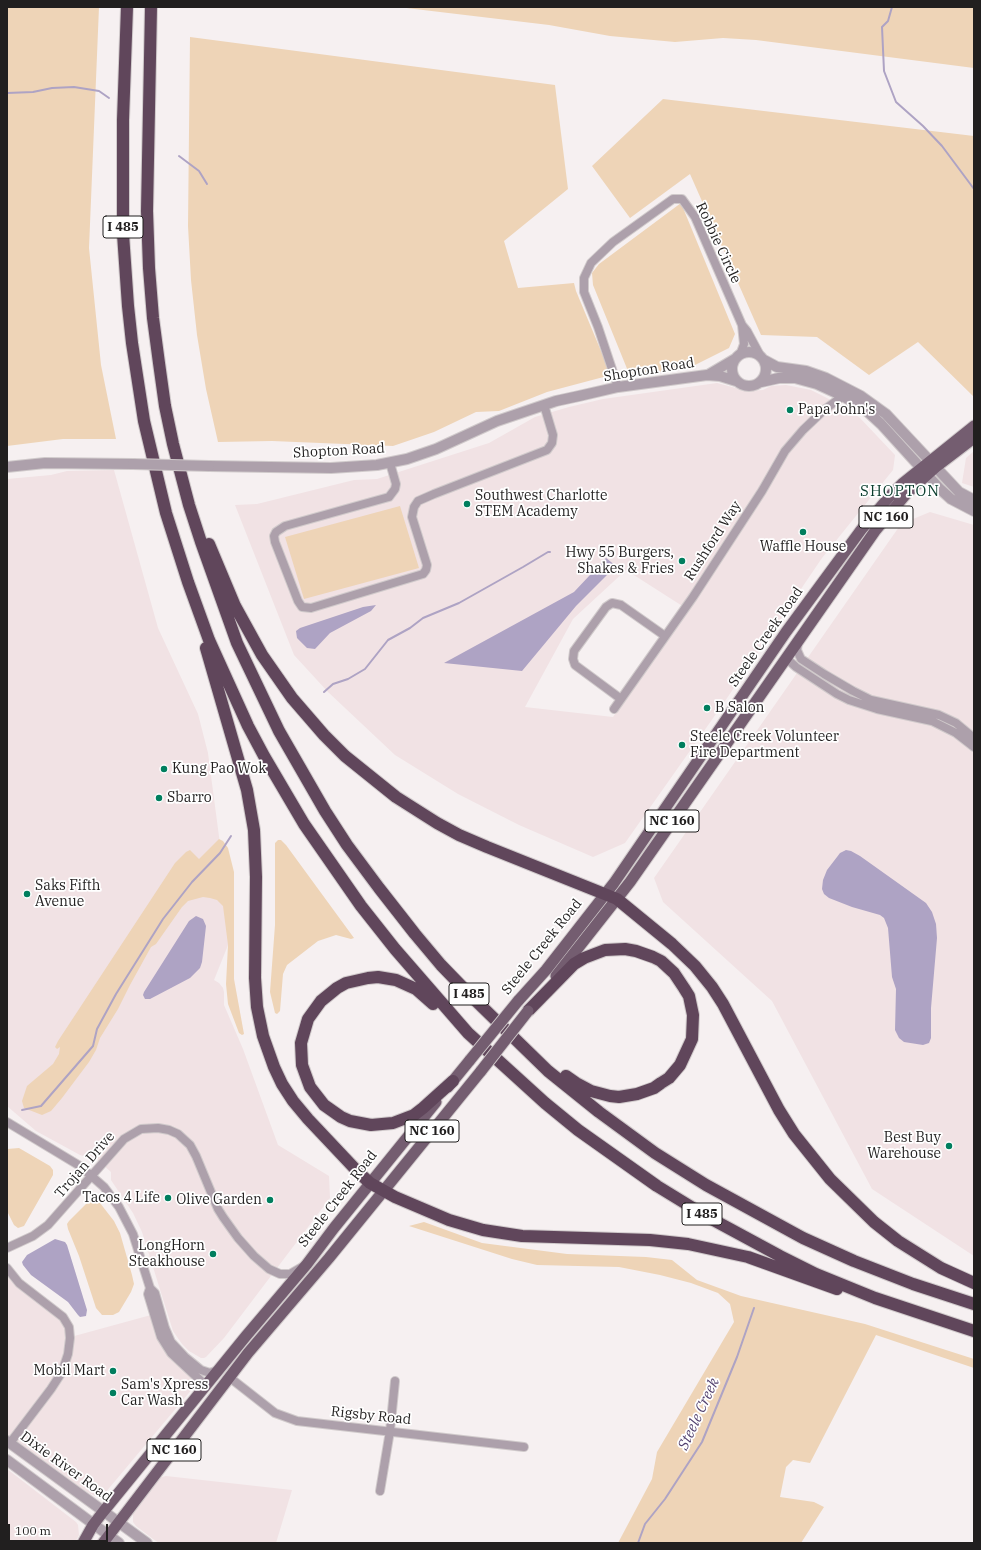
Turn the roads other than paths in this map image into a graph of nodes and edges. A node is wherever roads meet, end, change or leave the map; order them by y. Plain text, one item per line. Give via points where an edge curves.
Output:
1 (127, 7) edge
2 (151, 7) edge
3 (742, 325) junction
4 (738, 357) junction
5 (763, 358) junction
6 (707, 375) junction
7 (736, 381) junction
8 (762, 382) junction
9 (618, 387) junction
10 (843, 396) junction
11 (544, 405) junction
12 (165, 406) junction
13 (974, 426) edge
14 (974, 438) edge
15 (390, 463) junction
16 (7, 467) edge
17 (929, 467) junction
18 (974, 500) edge
19 (974, 511) edge
20 (831, 571) junction
21 (188, 582) junction
22 (665, 636) junction
23 (798, 641) junction
24 (773, 652) junction
25 (786, 658) junction
26 (621, 699) junction
27 (614, 709) dead end
28 (974, 738) edge
29 (726, 743) junction
30 (974, 747) edge
31 (605, 894) junction
32 (618, 899) junction
33 (473, 998) junction
34 (528, 1011) junction
35 (468, 1033) junction
36 (453, 1081) junction
37 (7, 1122) edge
38 (92, 1176) junction
39 (370, 1183) junction
40 (383, 1191) junction
41 (7, 1248) edge
42 (307, 1264) junction
43 (7, 1268) edge
44 (974, 1283) edge
45 (150, 1288) junction
46 (974, 1304) edge
47 (941, 1321) junction
48 (974, 1331) edge
49 (246, 1336) junction
50 (221, 1367) junction
51 (229, 1377) junction
52 (395, 1381) dead end
53 (200, 1393) junction
54 (390, 1431) junction
55 (8, 1442) edge
56 (524, 1447) dead end
57 (7, 1460) edge
58 (380, 1491) dead end
59 (103, 1512) junction
60 (118, 1523) junction
61 (93, 1525) junction
62 (106, 1539) edge
63 (83, 1543) edge
64 (119, 1543) edge
65 (147, 1543) edge

1 - 21 highway, I 485 via 122,219 128,306 146,427 166,513
2 - 12 highway, I 485 via 147,211 153,318
3 - 4 street, Robbie Circle via 744,344
3 - 5 street, Robbie Circle
3 - 9 street, Robbie Circle via 695,217 682,199 669,200 597,256 584,278 584,292
4 - 5 street via 750,352
4 - 6 street, Shopton Road
4 - 7 street via 732,368
5 - 8 street via 767,372
5 - 17 street via 779,367 806,371 826,378 855,392 886,414
6 - 7 street, Shopton Road
6 - 9 street, Shopton Road
7 - 8 street via 749,387
8 - 10 street via 794,378 817,384
9 - 11 street, Shopton Road
10 - 17 street via 868,412
10 - 22 street, Rushford Way via 824,410 785,451 762,491
11 - 15 street, Shopton Road via 496,421 436,449
11 - 15 street via 553,435 552,443 547,450 418,501 412,517 427,565 424,574 311,608 302,607 275,542 276,532 285,526 389,497 396,489
12 - 31 highway via 210,546 235,606 273,672 324,735 364,773 437,823 487,847
12 - 33 highway, I 485 via 189,506 211,573 237,643 279,731 325,811 356,857 414,934
13 - 17 main road, Steele Creek Road / NC 160
14 - 17 main road, Steele Creek Road / NC 160
15 - 16 street, Shopton Road, bridge via 331,468 45,463
17 - 18 street
17 - 19 street via 951,499
17 - 20 main road, Steele Creek Road / NC 160 via 890,496
17 - 23 main road, Steele Creek Road / NC 160 via 878,527
20 - 24 main road, Steele Creek Road / NC 160
20 - 25 main road via 803,622 786,646
21 - 35 highway, I 485 via 209,640 248,726 304,824 361,906
21 - 39 highway via 251,810 256,877 256,993 266,1046 282,1084 294,1101
22 - 26 street, Rushford Way
22 - 26 street via 621,605 612,603 606,607 574,651 575,665
23 - 25 main road, Steele Creek Road / NC 160
23 - 28 street via 802,659 853,691 871,700 939,715 956,723
24 - 29 main road via 776,655 775,660
24 - 31 main road, Steele Creek Road / NC 160
25 - 29 main road, Steele Creek Road / NC 160
25 - 30 street via 796,668 849,700 932,721 956,733
26 - 27 street, Rushford Way
29 - 32 main road, Steele Creek Road / NC 160
31 - 32 highway
31 - 36 main road, Steele Creek Road / NC 160, bridge via 546,970
32 - 34 main road, Steele Creek Road / NC 160
32 - 44 highway via 686,956 704,977 723,1004 778,1110 830,1179 874,1222 898,1241 941,1268
33 - 34 highway via 576,1083 610,1096 628,1096 645,1092 669,1078 685,1057 692,1039 693,1015 688,996 677,977 653,957 636,950 605,950 584,958 565,972
33 - 46 highway, I 485 via 548,1071 599,1112 706,1185 796,1234 854,1261
34 - 40 main road, Steele Creek Road / NC 160, bridge
35 - 36 highway via 416,989 396,980 378,977 358,979 337,988 321,1001 304,1030 301,1055 310,1087 324,1105 350,1121 371,1125 394,1123 423,1108
35 - 47 highway, I 485 via 578,1130 645,1178 706,1216 816,1274 874,1298
36 - 39 main road, Steele Creek Road / NC 160
37 - 38 street
38 - 41 street, Trojan Drive via 43,1230
38 - 42 street, Trojan Drive via 124,1139 135,1132 153,1128 168,1130 182,1137 192,1148 223,1217 261,1263 280,1274 290,1274
38 - 45 street via 115,1201 128,1223
39 - 40 highway
39 - 42 main road, Steele Creek Road / NC 160
40 - 47 highway via 450,1220 502,1234 668,1242 724,1251
40 - 51 main road, Steele Creek Road / NC 160
42 - 49 main road, Steele Creek Road / NC 160
43 - 55 street via 19,1283 63,1317 69,1327 70,1338 62,1372
45 - 50 street via 155,1294 168,1336 178,1350 204,1372 213,1372
45 - 53 street via 148,1294 162,1337 171,1353 201,1381
47 - 48 highway, I 485
49 - 50 main road, Steele Creek Road / NC 160
49 - 51 main road via 247,1344 227,1372
50 - 53 main road, Steele Creek Road / NC 160
51 - 54 street, Rigsby Road via 285,1418
51 - 60 main road, Steele Creek Road / NC 160
52 - 54 street
53 - 59 main road, Steele Creek Road / NC 160
54 - 56 street, Rigsby Road
54 - 58 street
55 - 59 street, Dixie River Road
57 - 61 street, Dixie River Road
59 - 60 street, Dixie River Road
59 - 61 main road, Steele Creek Road / NC 160
60 - 62 main road, Steele Creek Road / NC 160
60 - 65 street, Dixie River Road
61 - 62 street, Dixie River Road
61 - 63 main road, Steele Creek Road / NC 160
62 - 64 street, Dixie River Road

